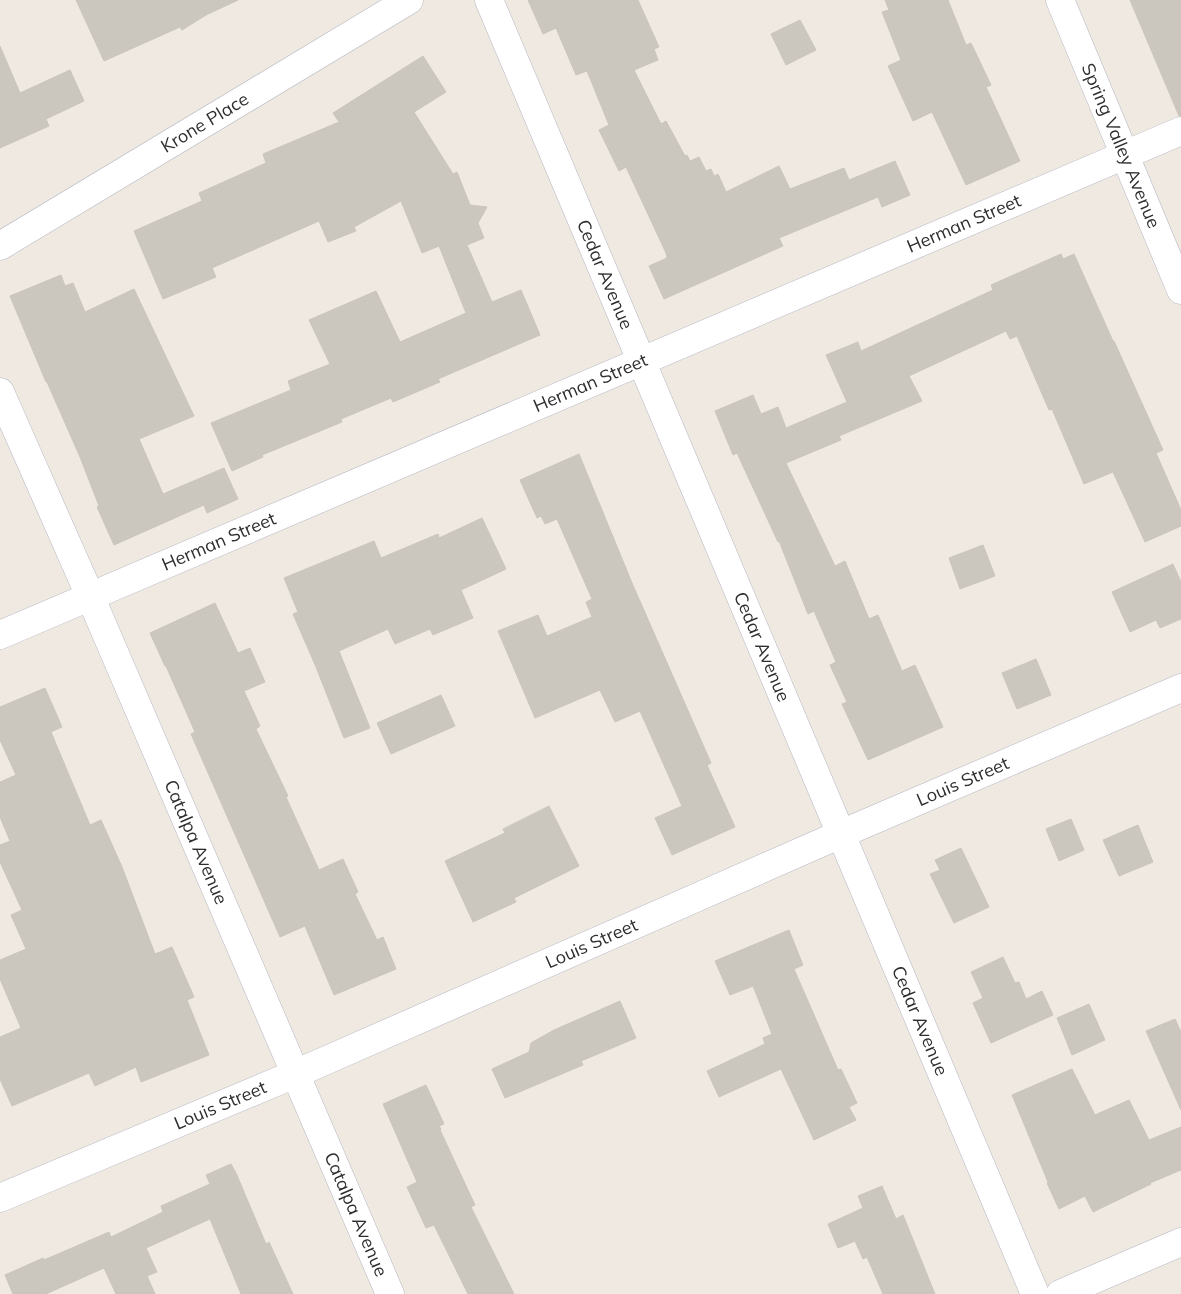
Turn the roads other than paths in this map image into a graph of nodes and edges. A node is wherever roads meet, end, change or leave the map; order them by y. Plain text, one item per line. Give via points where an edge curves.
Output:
1 (409, 0) edge
2 (489, 0) edge
3 (1060, 0) edge
4 (1181, 130) edge
5 (1124, 155) junction
6 (0, 246) edge
7 (1181, 290) edge
8 (641, 361) junction
9 (0, 392) edge
10 (90, 596) junction
11 (0, 635) edge
12 (1181, 688) edge
13 (841, 834) junction
14 (295, 1074) junction
15 (0, 1198) edge
16 (1181, 1242) edge
17 (390, 1294) edge
18 (1035, 1294) edge
19 (1060, 1294) edge

1 - 6 street, Krone Place
2 - 8 street, Cedar Avenue
3 - 5 street, Spring Valley Avenue
4 - 5 street, Herman Street
5 - 7 street, Spring Valley Avenue
5 - 8 street, Herman Street
8 - 10 street, Herman Street
8 - 13 street, Cedar Avenue
9 - 10 street, Catalpa Avenue
10 - 11 street, Herman Street
10 - 14 street, Catalpa Avenue
12 - 13 street, Louis Street
13 - 14 street, Louis Street
13 - 18 street, Cedar Avenue
14 - 15 street, Louis Street
14 - 17 street, Catalpa Avenue
16 - 19 street

